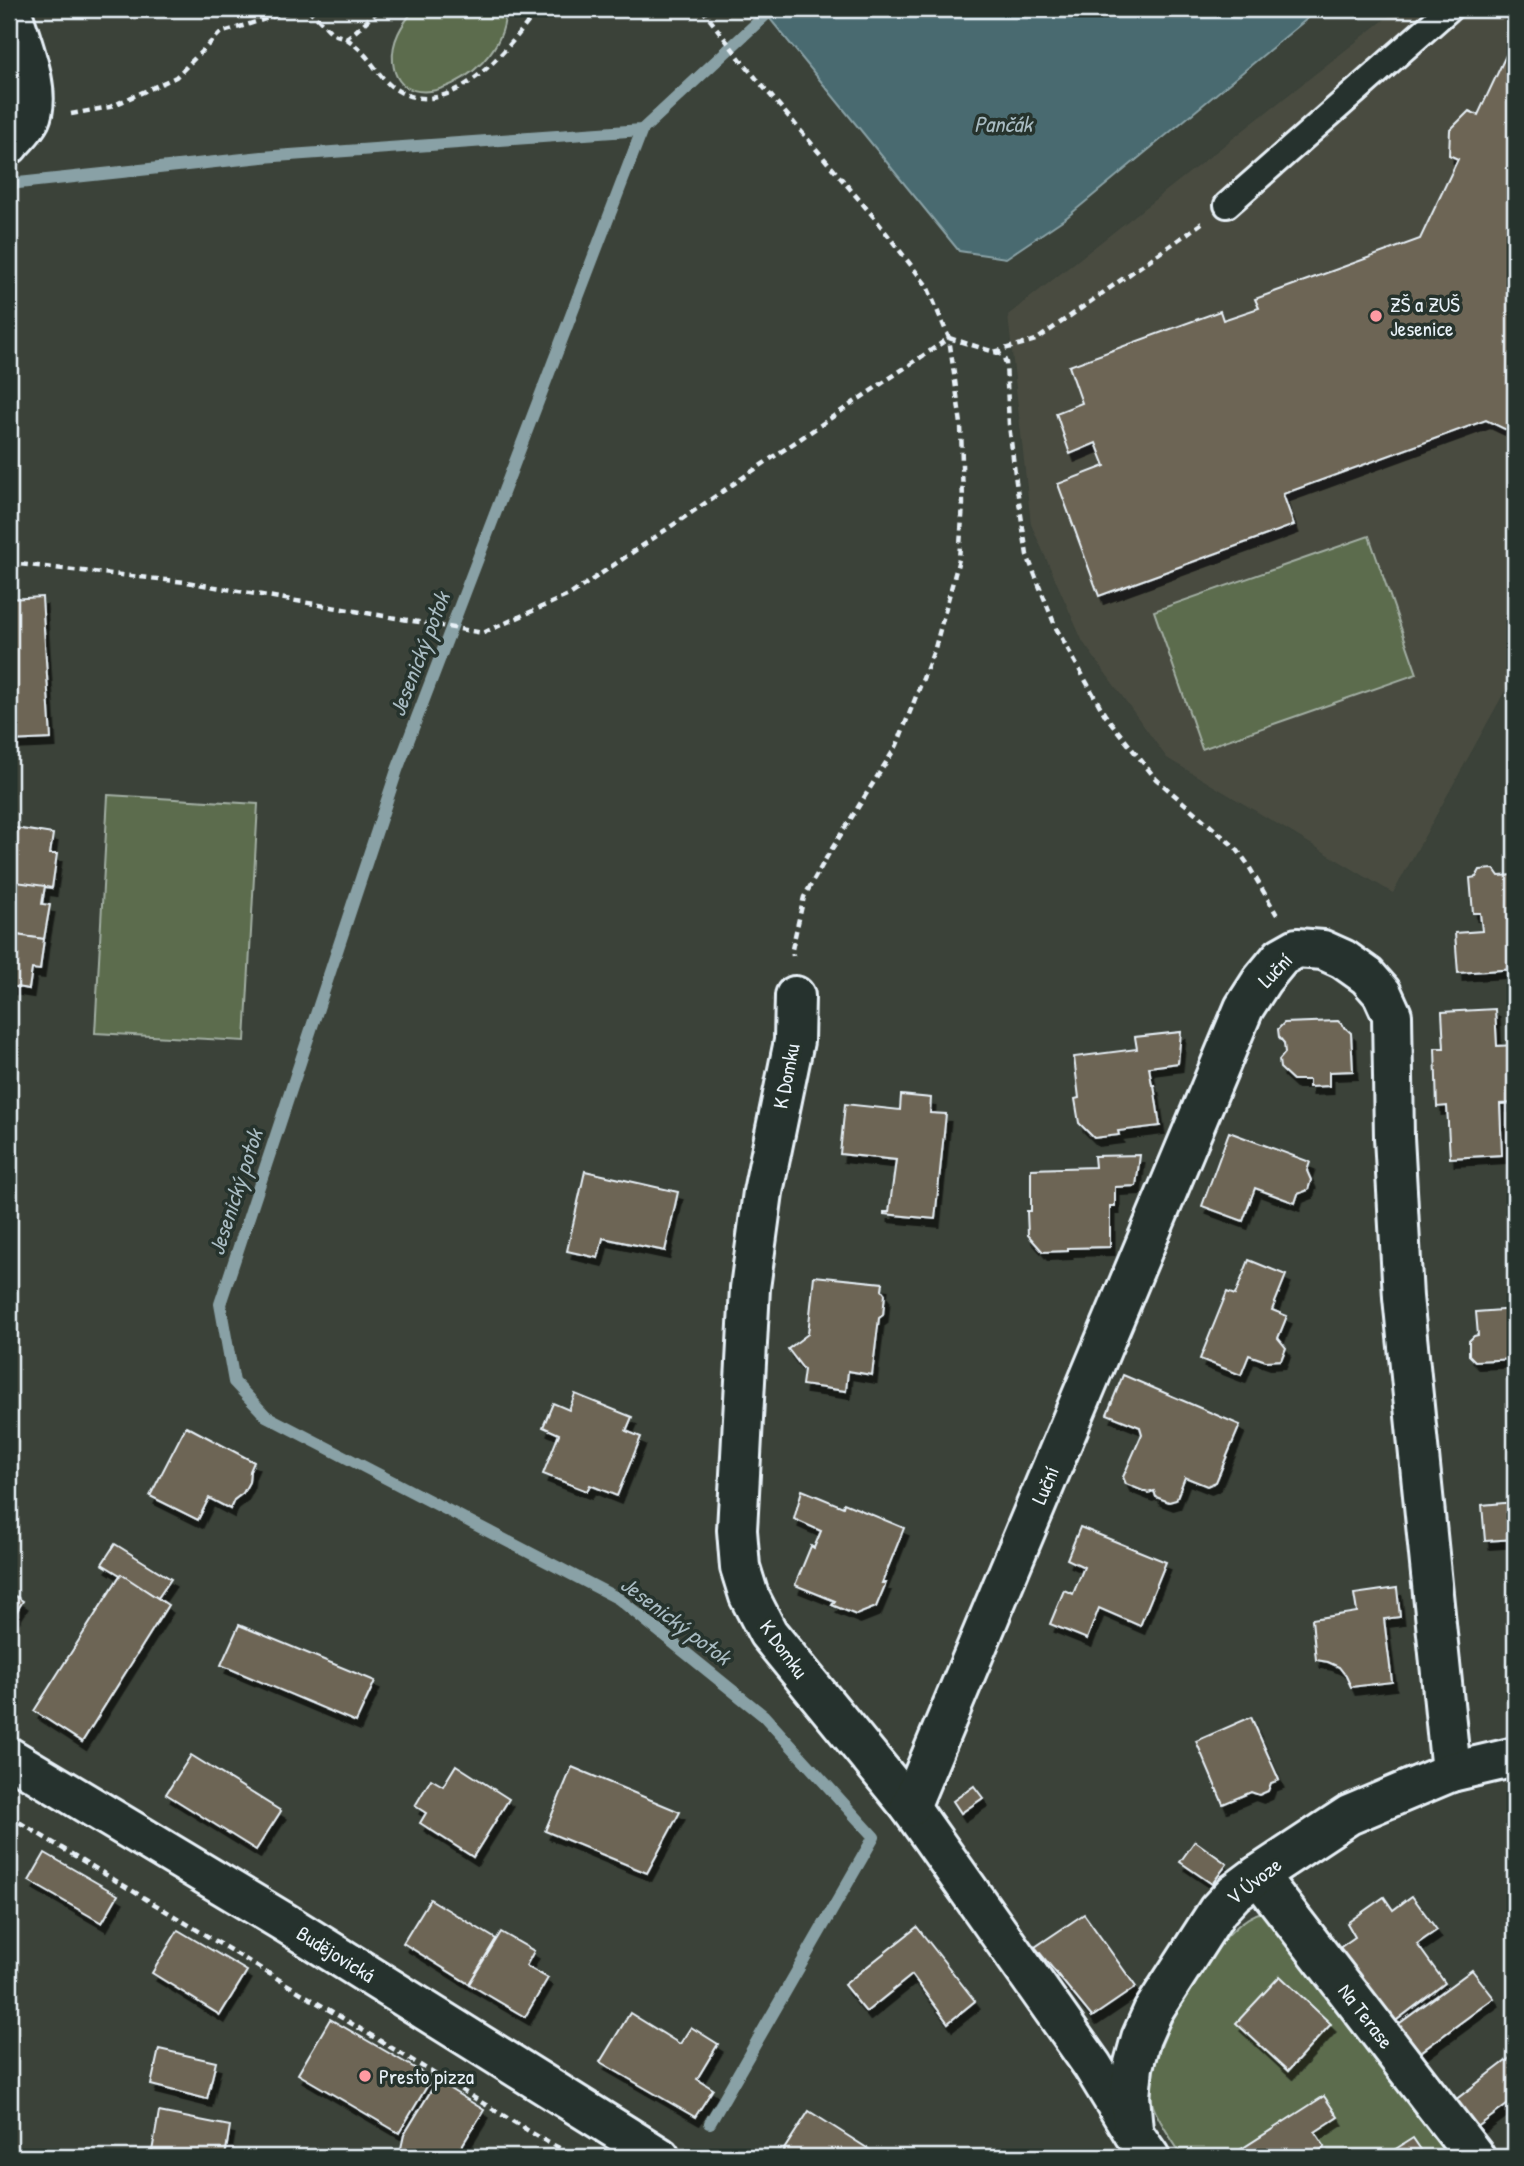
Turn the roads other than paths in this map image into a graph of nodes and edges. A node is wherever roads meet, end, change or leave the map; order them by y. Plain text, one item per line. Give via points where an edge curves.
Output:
1 (11, 9) edge
2 (1450, 9) edge
3 (19, 133) edge
4 (1227, 205) road end
5 (796, 996) road end
6 (9, 1757) edge
7 (1515, 1757) edge
8 (1451, 1772) junction
9 (910, 1807) junction
10 (1258, 1875) junction
11 (1142, 2146) edge
12 (660, 2157) edge
13 (1475, 2157) edge

1 - 3 street via 35,105
2 - 4 lane
5 - 9 street, K Domku via 794,1041 763,1192 750,1288 737,1530 740,1567 768,1633
6 - 12 street, Budějovická
7 - 8 street, V Úvoze
8 - 9 street, Luční via 1403,1297 1392,1015 1367,976 1324,950 1297,947 1281,957 1244,1008
8 - 10 street, V Úvoze via 1349,1815
9 - 11 street, K Domku via 1092,2065
10 - 11 street, V Úvoze via 1218,1910 1153,2011 1141,2038 1130,2096
10 - 13 street, Na Terase

